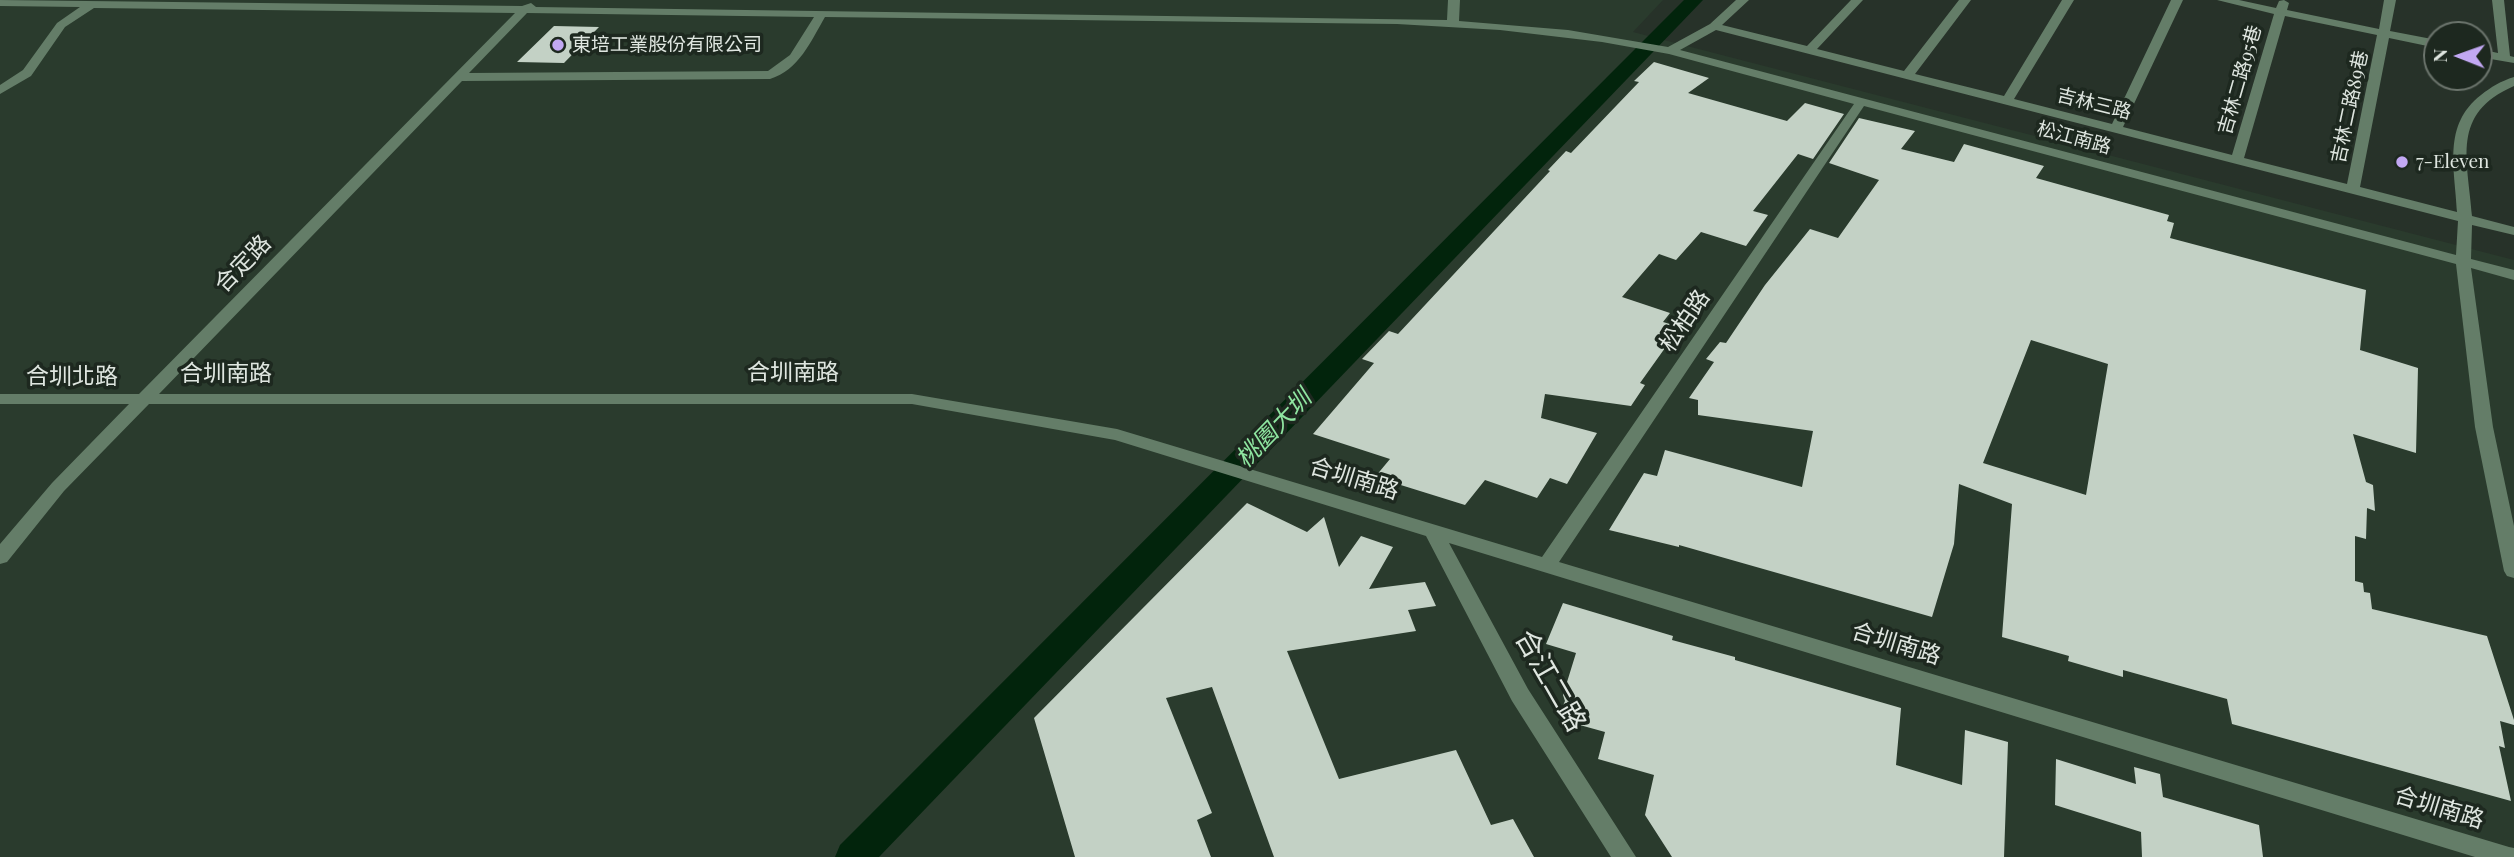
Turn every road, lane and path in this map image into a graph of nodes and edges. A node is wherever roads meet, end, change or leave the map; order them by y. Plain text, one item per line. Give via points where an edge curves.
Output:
1 (547, 0) edge
2 (767, 0) edge
3 (1454, 0) edge
4 (1743, 0) edge
5 (1857, 0) edge
6 (1965, 0) edge
7 (2068, 0) edge
8 (2178, 0) edge
9 (2223, 0) edge
10 (2390, 0) edge
11 (2498, 0) edge
12 (0, 3) edge
13 (92, 4) junction
14 (525, 4) edge
15 (2282, 6) edge
16 (746, 13) junction
17 (821, 13) junction
18 (1453, 23) junction
19 (1714, 26) junction
20 (2385, 34) junction
21 (2423, 41) edge
22 (1666, 50) junction
23 (1809, 51) junction
24 (2509, 59) edge
25 (0, 72) edge
26 (27, 72) junction
27 (1907, 76) junction
28 (459, 77) junction
29 (2514, 81) edge
30 (0, 90) edge
31 (2007, 101) junction
32 (1861, 102) junction
33 (2116, 129) junction
34 (2237, 160) junction
35 (2353, 190) junction
36 (2465, 219) junction
37 (2514, 231) edge
38 (2463, 262) junction
39 (2514, 275) edge
40 (0, 399) edge
41 (145, 400) junction
42 (1433, 531) junction
43 (0, 557) edge
44 (1546, 566) junction
45 (2514, 571) edge
46 (1624, 857) edge
47 (2509, 857) edge

1 - 14 street, 合定路
2 - 16 street
3 - 18 street
4 - 19 street
5 - 23 street
6 - 27 street
7 - 31 street
8 - 33 street
9 - 15 street
10 - 20 street, 吉林二路89巷
11 - 24 street
12 - 13 street, 松江南路
13 - 14 street, 松江南路
13 - 26 street via 61,25
14 - 16 street, 松江南路
14 - 28 street, 合定路
15 - 20 street
15 - 34 street, 吉林二路95巷
16 - 17 street, 松江南路
17 - 18 street, 松江南路
17 - 28 street via 790,62 770,75
18 - 22 street, 松江南路 via 1623,40
19 - 22 street
19 - 23 street, 吉林三路
20 - 21 street
20 - 35 street, 吉林二路89巷
22 - 32 street, 松江南路
23 - 27 street, 吉林三路
25 - 26 street
26 - 30 street
27 - 31 street, 吉林三路
28 - 41 street, 合定路
29 - 36 street via 2480,99 2463,124
31 - 33 street, 吉林三路
32 - 38 street, 松江南路
32 - 44 street, 松柏路
33 - 34 street, 吉林三路
34 - 35 street, 吉林三路
35 - 36 street, 吉林三路
36 - 37 street, 吉林三路
36 - 38 street
38 - 39 street, 松江南路
38 - 45 street via 2484,427
40 - 41 street, 合圳北路
41 - 42 street, 合圳南路 via 912,399 1116,435
41 - 43 street, 合定路 via 58,487
42 - 44 street, 合圳南路
42 - 46 street, 合江二路 via 1520,695
44 - 47 street, 合圳南路

